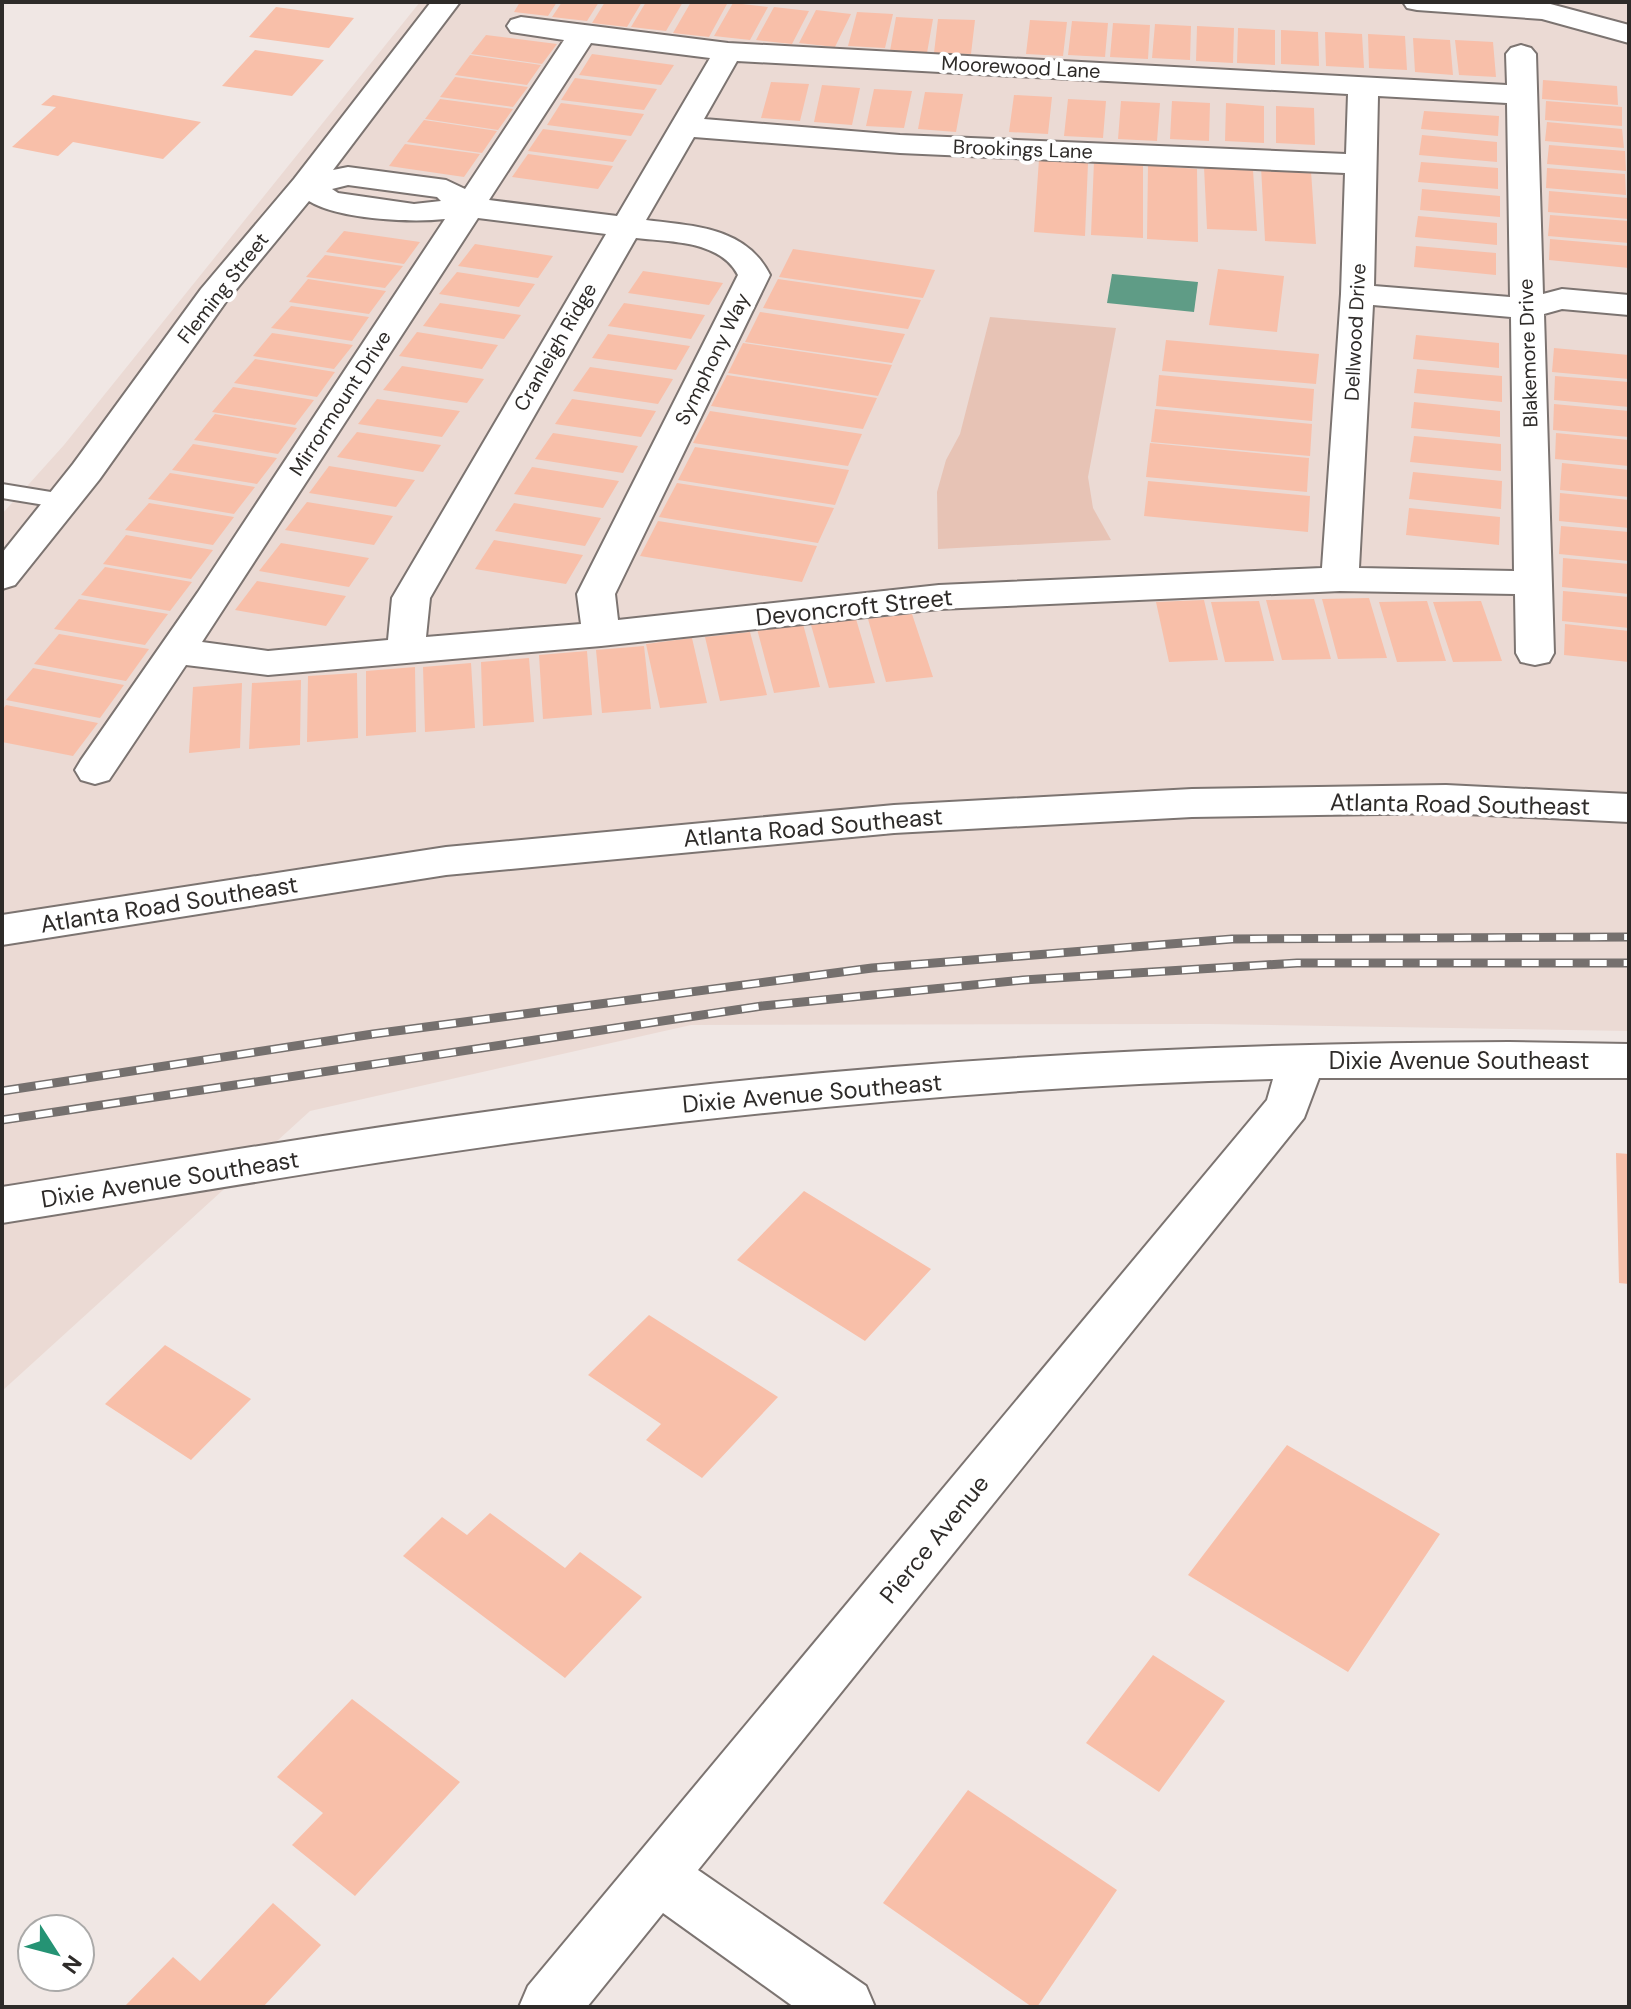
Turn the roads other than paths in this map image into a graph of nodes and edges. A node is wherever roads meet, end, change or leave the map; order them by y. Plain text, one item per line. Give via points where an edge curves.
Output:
1 (446, 2) edge
2 (1417, 2) edge
3 (1609, 2) edge
4 (1543, 11) junction
5 (521, 26) dead end
6 (1629, 34) edge
7 (582, 35) junction
8 (728, 52) junction
9 (1521, 54) dead end
10 (1363, 84) junction
11 (1522, 95) junction
12 (684, 127) junction
13 (1362, 164) junction
14 (305, 186) junction
15 (468, 207) junction
16 (624, 227) junction
17 (1357, 294) junction
18 (1629, 305) edge
19 (1527, 308) junction
20 (1629, 330) edge
21 (2, 491) edge
22 (63, 501) junction
23 (2, 577) edge
24 (1340, 579) junction
25 (1534, 583) junction
26 (601, 634) junction
27 (406, 650) junction
28 (176, 651) junction
29 (1535, 653) dead end
30 (95, 770) dead end
31 (1628, 807) edge
32 (2, 930) edge
33 (1301, 1060) junction
34 (1629, 1061) edge
35 (2, 1205) edge
36 (657, 1875) junction
37 (549, 2007) edge
38 (845, 2007) edge

1 - 14 street, Fleming Street
2 - 4 street
3 - 4 street
4 - 6 street
5 - 7 street, Moorewood Lane
7 - 8 street, Moorewood Lane
7 - 15 street, Mirrormount Drive
8 - 10 street, Moorewood Lane
8 - 12 street, Cranleigh Ridge
9 - 11 street, Blakemore Drive
10 - 11 street, Moorewood Lane
10 - 13 street, Dellwood Drive
11 - 19 street, Blakemore Drive
12 - 13 street, Brookings Lane via 900,144
12 - 16 street, Cranleigh Ridge
13 - 17 street, Dellwood Drive
14 - 15 street, Symphony Way via 348,176 446,189
14 - 22 street, Fleming Street via 213,296
15 - 16 street, Symphony Way
15 - 28 street, Mirrormount Drive
16 - 26 street, Symphony Way via 724,244 749,263 754,275 596,594
16 - 27 street, Cranleigh Ridge via 411,598
17 - 19 street
17 - 24 street, Dellwood Drive
18 - 19 street via 1562,299
19 - 20 street via 1559,324
19 - 25 street, Blakemore Drive
21 - 22 lane
22 - 23 street, Fleming Street
24 - 25 street, Devoncroft Street
24 - 26 street, Devoncroft Street via 939,597
25 - 29 street, Blakemore Drive
26 - 27 street, Devoncroft Street
27 - 28 street, Devoncroft Street via 268,663
28 - 30 street, Mirrormount Drive
31 - 32 street, Atlanta Road Southeast via 1446,799 1192,803 894,819 446,861
33 - 34 street, Dixie Avenue Southeast
33 - 35 street, Dixie Avenue Southeast via 898,1084 665,1107
33 - 36 street, Pierce Avenue via 1288,1106
36 - 37 street, Pierce Avenue
36 - 38 street

